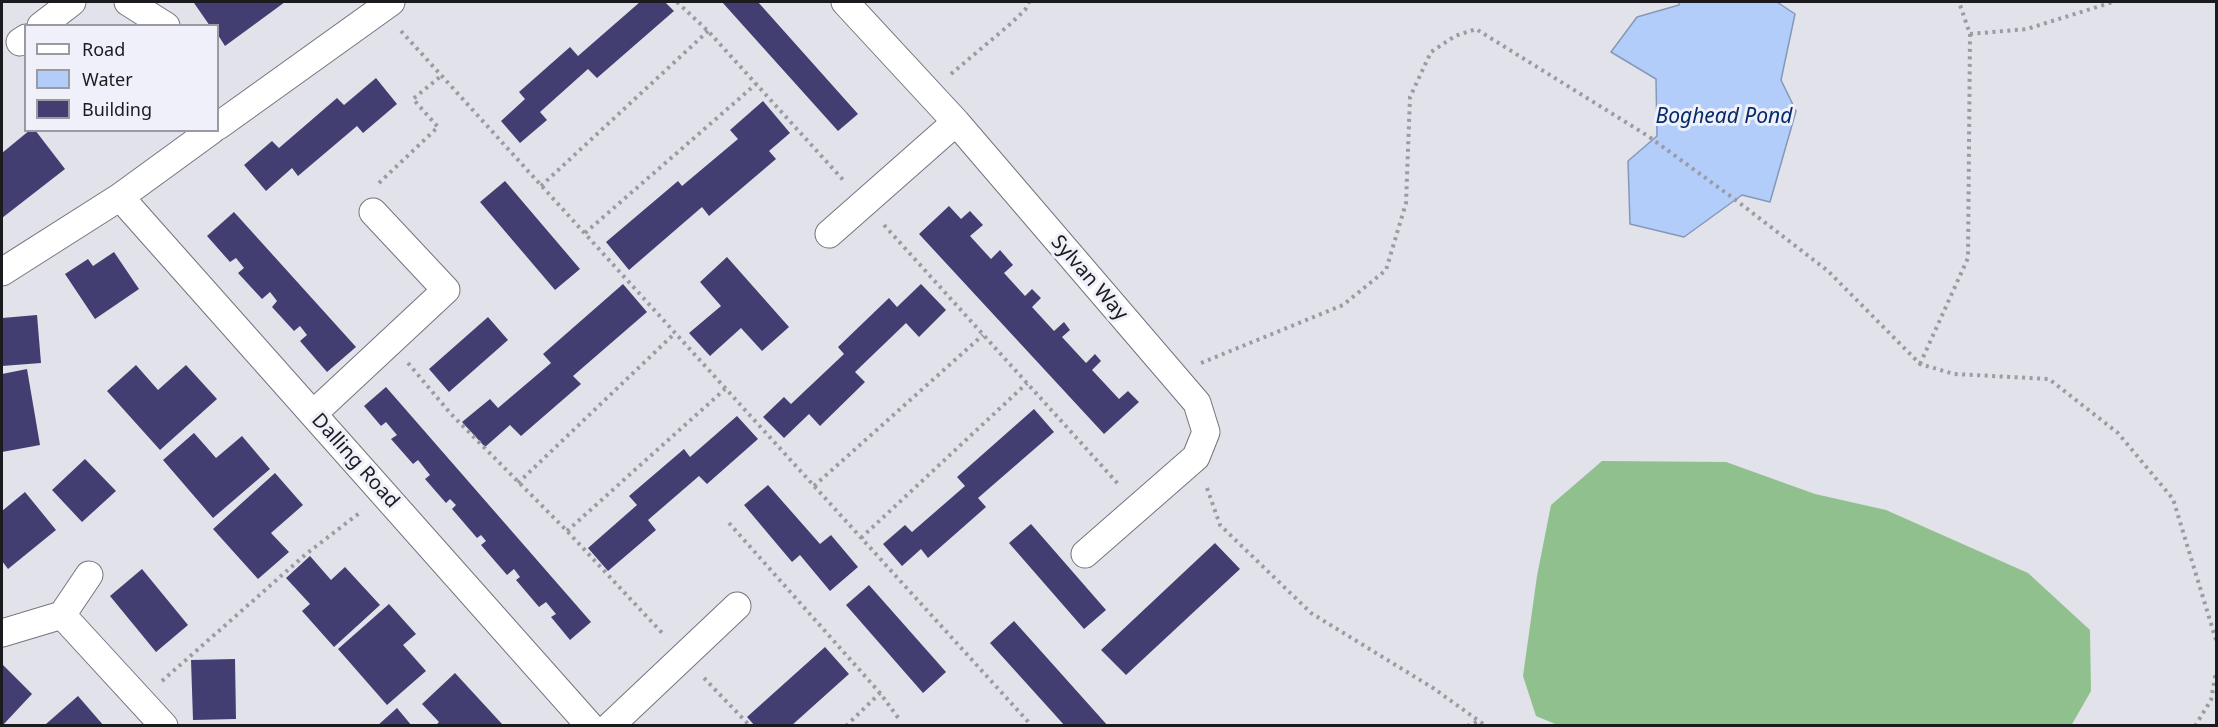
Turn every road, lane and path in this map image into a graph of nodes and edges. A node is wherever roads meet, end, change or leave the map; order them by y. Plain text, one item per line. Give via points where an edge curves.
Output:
1 (72, 2) edge
2 (128, 2) edge
3 (677, 2) edge
4 (845, 2) edge
5 (1029, 2) edge
6 (1959, 2) edge
7 (2113, 2) edge
8 (386, 5) edge
9 (44, 24) edge
10 (163, 24) edge
11 (708, 31) junction
12 (1970, 34) junction
13 (441, 76) junction
14 (756, 84) junction
15 (928, 93) junction
16 (219, 118) edge
17 (956, 122) junction
18 (201, 132) edge
19 (542, 186) junction
20 (120, 197) junction
21 (864, 203) junction
22 (374, 212) joint
23 (584, 233) junction
24 (829, 234) dead end
25 (2, 272) edge
26 (675, 333) junction
27 (983, 335) junction
28 (390, 342) junction
29 (1920, 364) junction
30 (1172, 374) junction
31 (1027, 383) junction
32 (725, 389) junction
33 (313, 414) junction
34 (1196, 457) junction
35 (518, 483) junction
36 (814, 486) junction
37 (384, 494) junction
38 (1139, 507) junction
39 (729, 523) dead end
40 (567, 531) junction
41 (861, 538) junction
42 (1086, 554) dead end
43 (88, 575) dead end
44 (737, 606) dead end
45 (62, 615) junction
46 (2, 633) edge
47 (2217, 640) edge
48 (684, 656) junction
49 (2217, 672) edge
50 (880, 693) junction
51 (141, 700) junction
52 (899, 719) dead end
53 (1479, 722) junction
54 (164, 726) edge
55 (590, 726) edge
56 (610, 726) edge
57 (750, 726) edge
58 (846, 726) edge
59 (1032, 726) edge
60 (1467, 726) edge
61 (1486, 726) edge
62 (2195, 726) edge

1 - 9 street
2 - 10 street
3 - 11 path
4 - 15 street, Sylvan Way
5 - 15 path via 1008,26
6 - 12 path
7 - 12 path via 2027,29
8 - 13 path
8 - 16 street
11 - 14 path
11 - 19 path
12 - 29 path via 1968,258
13 - 19 path
13 - 22 path via 413,99 438,127 362,200
14 - 21 path
14 - 23 path
15 - 17 street, Sylvan Way
17 - 21 street
17 - 30 street, Sylvan Way
18 - 20 street
19 - 23 path
20 - 25 street
20 - 33 street, Dalling Road
21 - 24 street
21 - 27 path
22 - 28 street via 446,290
23 - 26 path
26 - 32 path
26 - 35 path
27 - 31 path
27 - 36 path
28 - 33 street
28 - 35 path via 451,414
29 - 30 path via 1828,271 1737,201 1648,136 1476,29 1455,36 1431,52 1410,97 1406,203 1386,270 1343,305
29 - 47 path via 1954,374 2049,379 2118,433 2173,499
30 - 34 street, Sylvan Way via 1197,403 1206,432
31 - 38 path
31 - 41 path
32 - 36 path
32 - 40 path
33 - 37 street, Dalling Road
34 - 38 street
34 - 53 path via 1220,525 1311,613 1433,688
35 - 40 path
36 - 41 path
37 - 51 path via 306,554
37 - 55 street, Dalling Road
38 - 42 street
39 - 50 path
40 - 48 path
41 - 59 path
43 - 45 street
44 - 48 street
45 - 46 street
45 - 51 street
48 - 56 street
48 - 57 path
49 - 62 path via 2211,700
50 - 52 path
50 - 58 path
51 - 54 street
53 - 60 path
53 - 61 path

